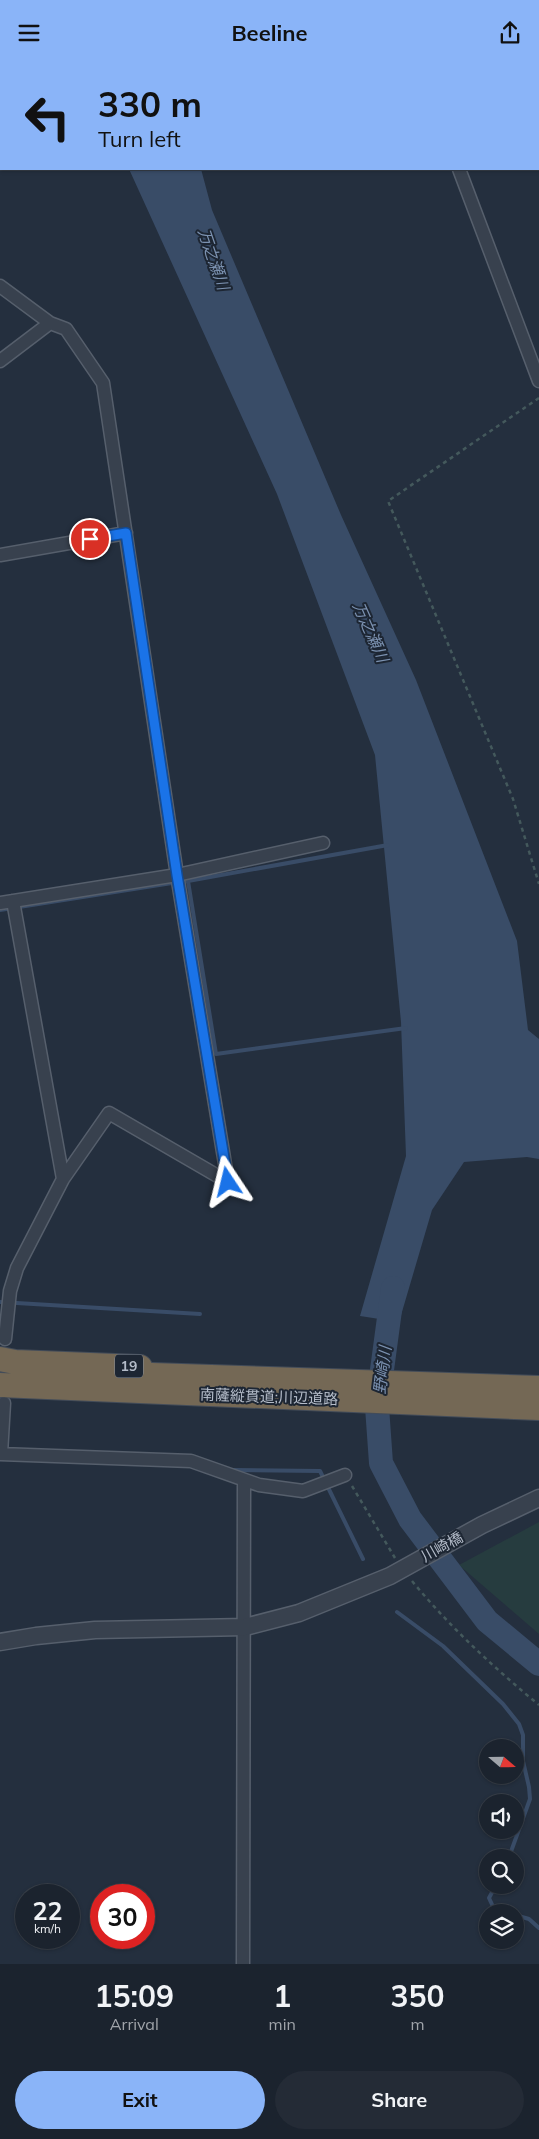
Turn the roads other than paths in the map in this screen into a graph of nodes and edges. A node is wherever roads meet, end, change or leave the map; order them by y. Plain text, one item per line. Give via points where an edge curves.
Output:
1 (459, 170) edge
2 (0, 286) edge
3 (50, 323) junction
4 (0, 361) edge
5 (539, 381) edge
6 (126, 533) junction
7 (0, 555) edge
8 (324, 843) dead end
9 (177, 875) junction
10 (10, 905) edge
11 (63, 1179) junction
12 (5, 1291) edge
13 (3, 1349) edge
14 (0, 1370) edge
15 (253, 1387) junction
16 (539, 1388) edge
17 (421, 1393) junction
18 (1, 1396) edge
19 (539, 1408) edge
20 (1, 1454) edge
21 (345, 1475) road end
22 (244, 1481) junction
23 (539, 1498) edge
24 (245, 1627) junction
25 (0, 1642) edge
26 (243, 1964) edge

1 - 5 street
2 - 3 street
3 - 4 street
3 - 6 street via 66,329 103,383
6 - 7 street
6 - 9 street
8 - 9 street
9 - 10 street
9 - 11 street via 228,1182 109,1113
10 - 11 street
11 - 12 street
12 - 13 street
13 - 15 highway, 19 via 41,1363 111,1364
14 - 15 highway, 南薩縦貫道;川辺道路 / 19
15 - 17 highway, 南薩縦貫道;川辺道路 / 19
15 - 18 highway, 19 via 92,1396
16 - 17 highway, 南薩縦貫道;川辺道路 / 19
17 - 19 highway, 南薩縦貫道;川辺道路 / 19
18 - 20 street
20 - 22 street via 192,1461
21 - 22 street via 303,1491
22 - 24 street
23 - 24 street, 川崎橋 via 482,1525 390,1576 299,1613
24 - 25 street, 川崎橋 via 95,1630
24 - 26 street

